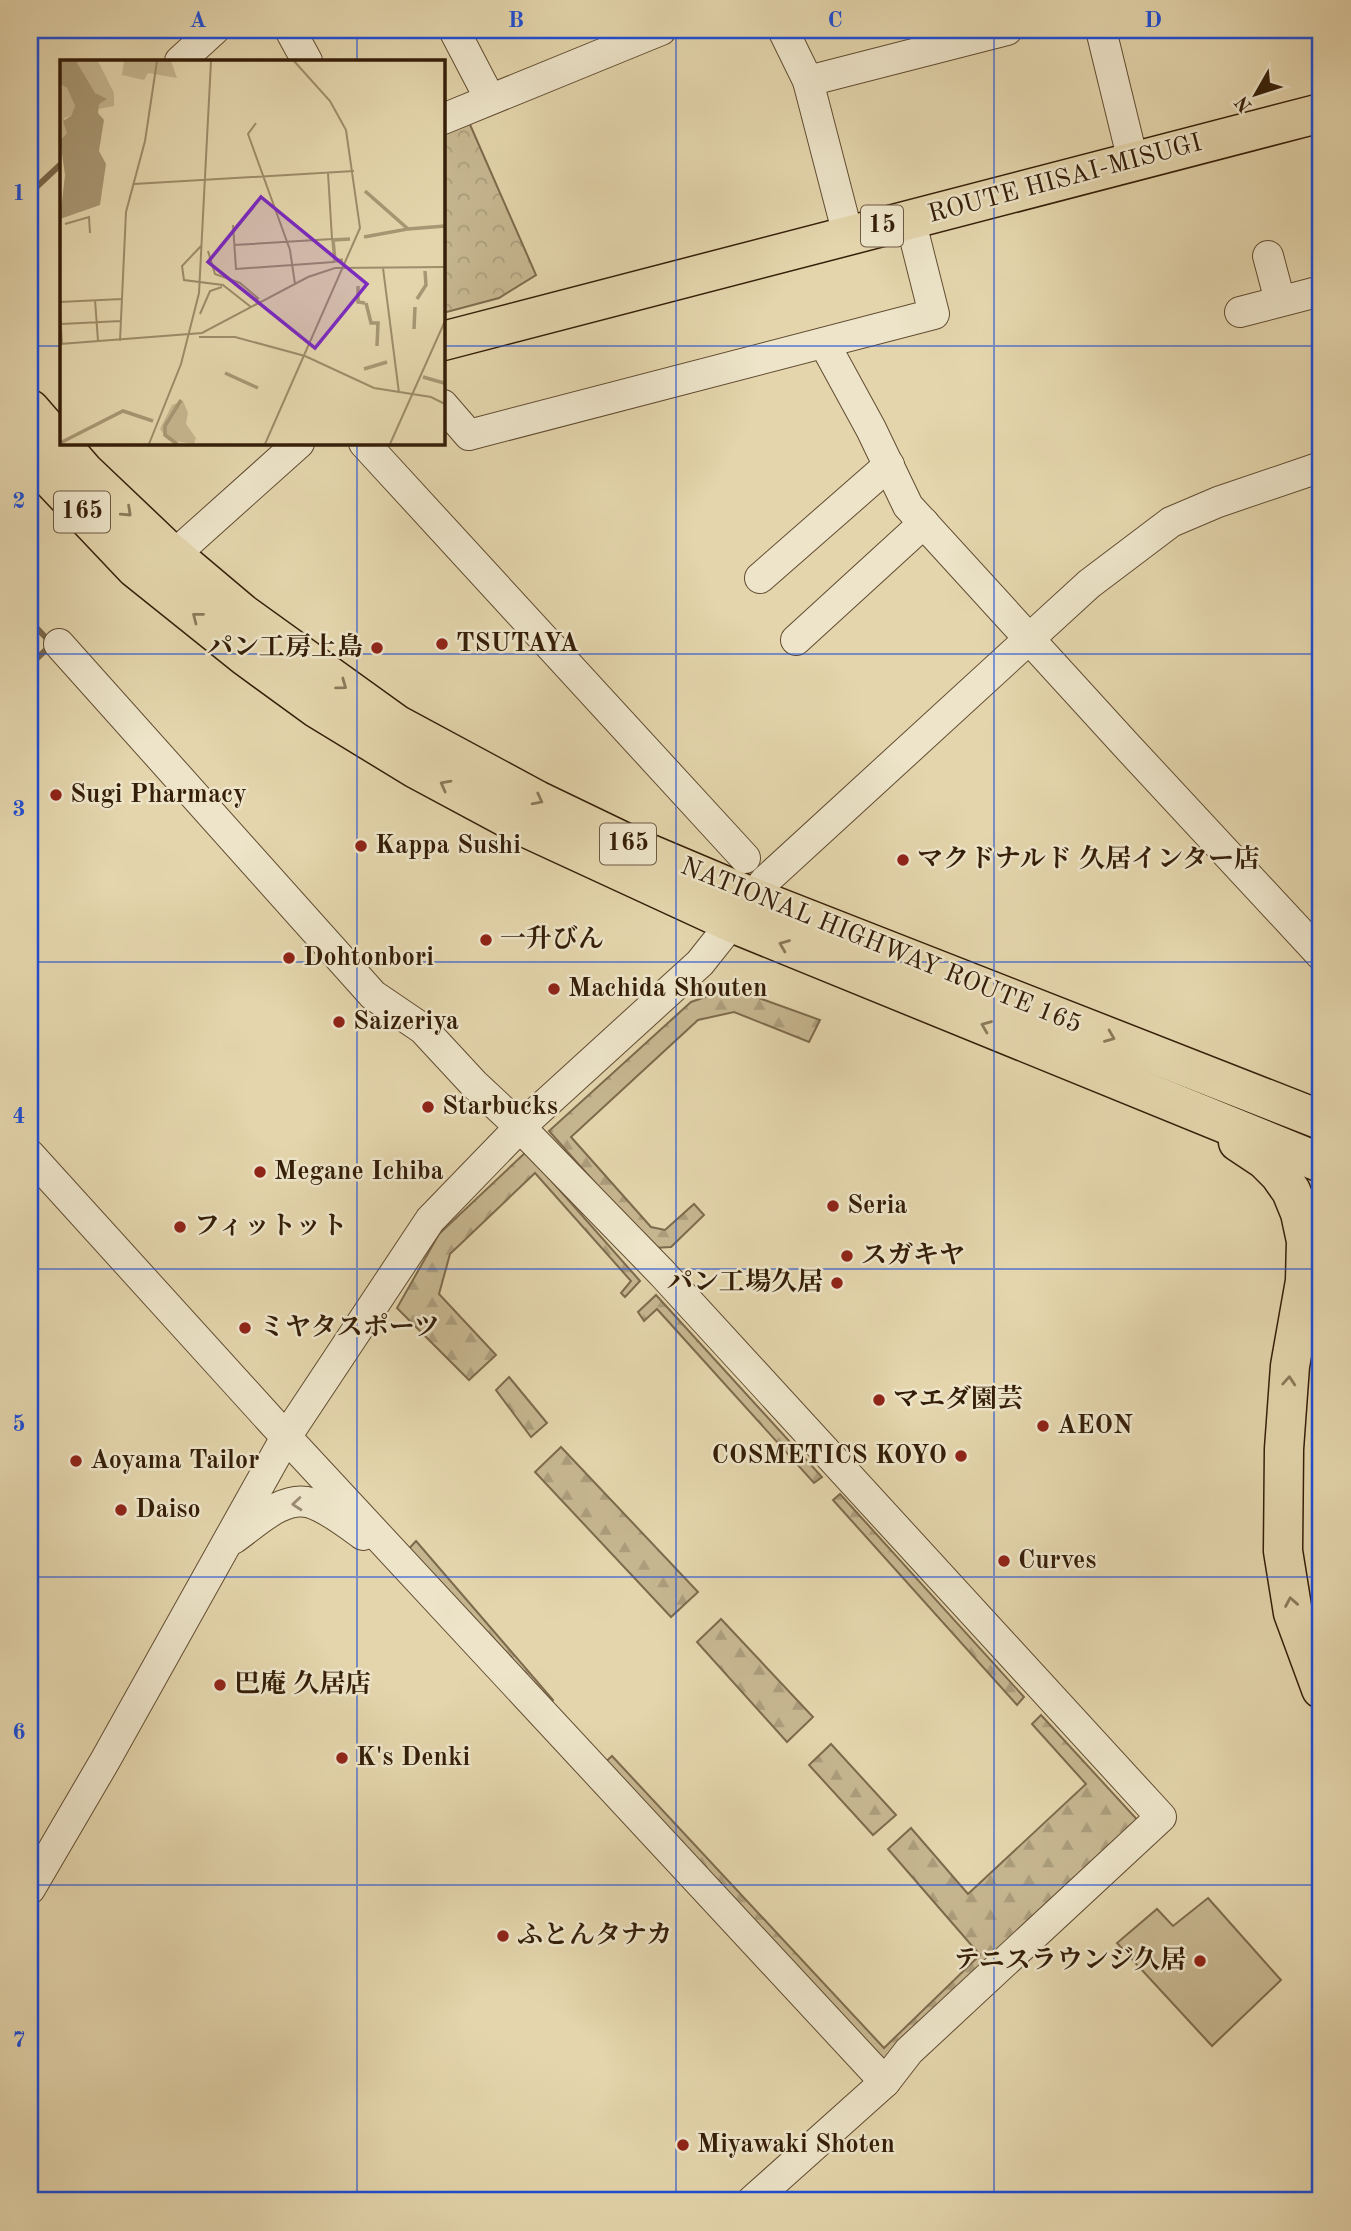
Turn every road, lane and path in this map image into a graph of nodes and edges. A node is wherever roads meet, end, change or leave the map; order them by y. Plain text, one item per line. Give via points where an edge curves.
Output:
1 (214, 30) edge
2 (290, 30) edge
3 (454, 30) edge
4 (661, 30) edge
5 (783, 30) edge
6 (1007, 30) edge
7 (1101, 30) edge
8 (620, 37) edge
9 (950, 37) edge
10 (181, 60) edge
11 (306, 60) edge
12 (808, 81) junction
13 (490, 99) junction
14 (1321, 113) edge
15 (444, 119) edge
16 (1133, 161) junction
17 (910, 219) junction
18 (848, 235) junction
19 (1268, 256) dead end
20 (1321, 290) edge
21 (1280, 301) junction
22 (1240, 312) dead end
23 (444, 341) edge
24 (824, 343) junction
25 (444, 406) edge
26 (30, 409) edge
27 (298, 444) edge
28 (365, 444) edge
29 (45, 447) edge
30 (889, 465) junction
31 (1321, 467) edge
32 (924, 523) junction
33 (174, 555) junction
34 (760, 578) dead end
35 (1030, 638) junction
36 (796, 640) dead end
37 (59, 644) dead end
38 (745, 858) dead end
39 (742, 910) junction
40 (1321, 955) edge
41 (1037, 1047) junction
42 (1321, 1120) edge
43 (520, 1127) junction
44 (30, 1155) edge
45 (1321, 1163) edge
46 (1321, 1231) edge
47 (1306, 1281) junction
48 (286, 1437) junction
49 (226, 1544) junction
50 (399, 1558) junction
51 (1321, 1689) edge
52 (30, 1889) edge
53 (885, 2082) junction
54 (752, 2201) edge

1 - 10 street
2 - 11 street
3 - 13 street
4 - 8 street
5 - 12 street
6 - 9 street
7 - 16 street
8 - 13 street
9 - 12 street
12 - 18 street
13 - 15 street
14 - 16 main road, ROUTE HISAI-MISUGI / 15
16 - 17 main road, ROUTE HISAI-MISUGI / 15
17 - 18 main road, ROUTE HISAI-MISUGI / 15
17 - 24 street via 934,314
18 - 23 main road, ROUTE HISAI-MISUGI / 15
19 - 21 street
20 - 21 street
21 - 22 street
24 - 25 street via 469,435
24 - 30 street
26 - 29 main road, NATIONAL HIGHWAY ROUTE 165 / 165
27 - 33 street
28 - 38 street
29 -> 33 main road, NATIONAL HIGHWAY ROUTE 165 / 165 via 84,471
39 -> 29 main road, NATIONAL HIGHWAY ROUTE 165 / 165 via 524,827 415,769 316,708 135,568
30 - 32 street via 908,506
30 - 34 street
31 - 35 street via 1171,522 1089,583
32 - 35 street
32 - 36 street
33 -> 39 main road, NATIONAL HIGHWAY ROUTE 165 / 165 via 242,613 396,724 643,851
35 - 39 street via 765,881
35 - 40 street
37 - 43 street via 373,995 423,1029
41 -> 39 main road, NATIONAL HIGHWAY ROUTE 165 / 165
39 -> 42 main road, NATIONAL HIGHWAY ROUTE 165 / 165
39 - 43 street via 699,962
41 - 45 main road, NATIONAL HIGHWAY ROUTE 165 / 165
41 - 47 main road via 1219,1131 1265,1160 1292,1191 1300,1213 1306,1241
43 - 48 street via 430,1220
43 - 53 street via 662,1273 1161,1817 909,2051
44 - 48 street
46 - 47 main road
51 -> 47 main road via 1293,1612 1283,1551 1290,1366
48 - 49 street
48 - 50 street
50 -> 49 street via 311,1503 277,1508
49 - 52 street
50 - 53 street
53 - 54 street

